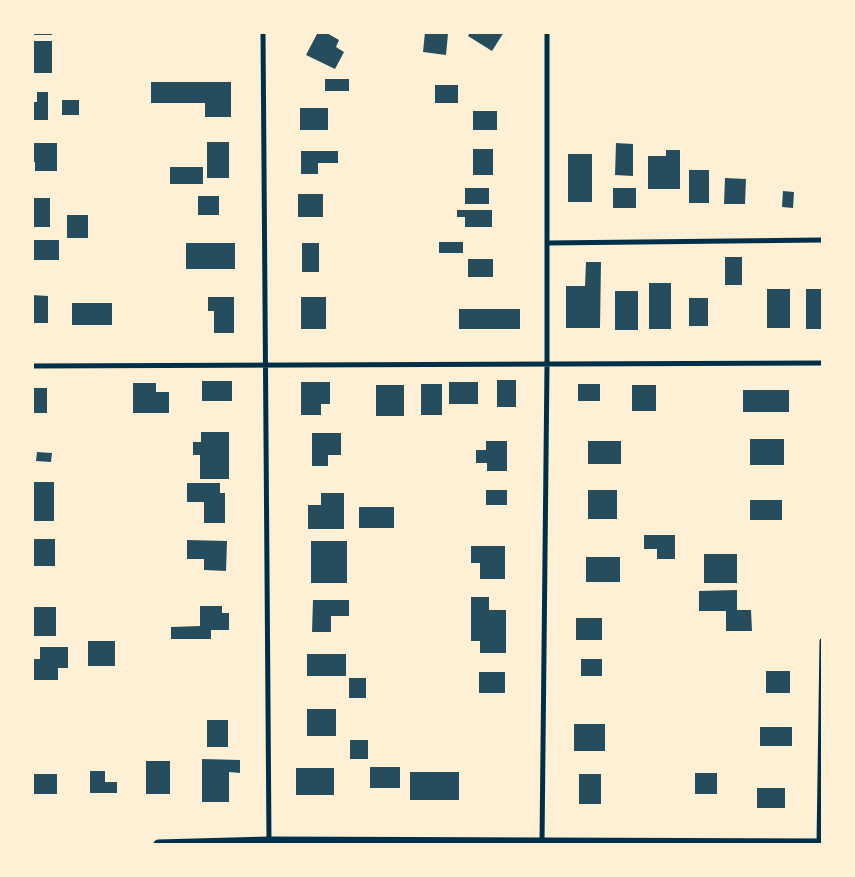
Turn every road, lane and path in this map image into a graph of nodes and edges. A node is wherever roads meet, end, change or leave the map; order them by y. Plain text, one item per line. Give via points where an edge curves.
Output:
1 (263, 32) edge
2 (547, 32) edge
3 (822, 240) edge
4 (547, 243) junction
5 (822, 363) edge
6 (547, 364) junction
7 (32, 366) edge
8 (266, 367) junction
9 (822, 641) edge
10 (270, 841) junction
11 (542, 842) junction
12 (821, 843) edge
13 (158, 844) edge

1 - 8 street
2 - 4 street
3 - 4 street
4 - 6 street
5 - 6 street
6 - 8 street
6 - 11 street
7 - 8 street
8 - 10 street
9 - 12 street
10 - 11 street
10 - 13 street
11 - 12 street

